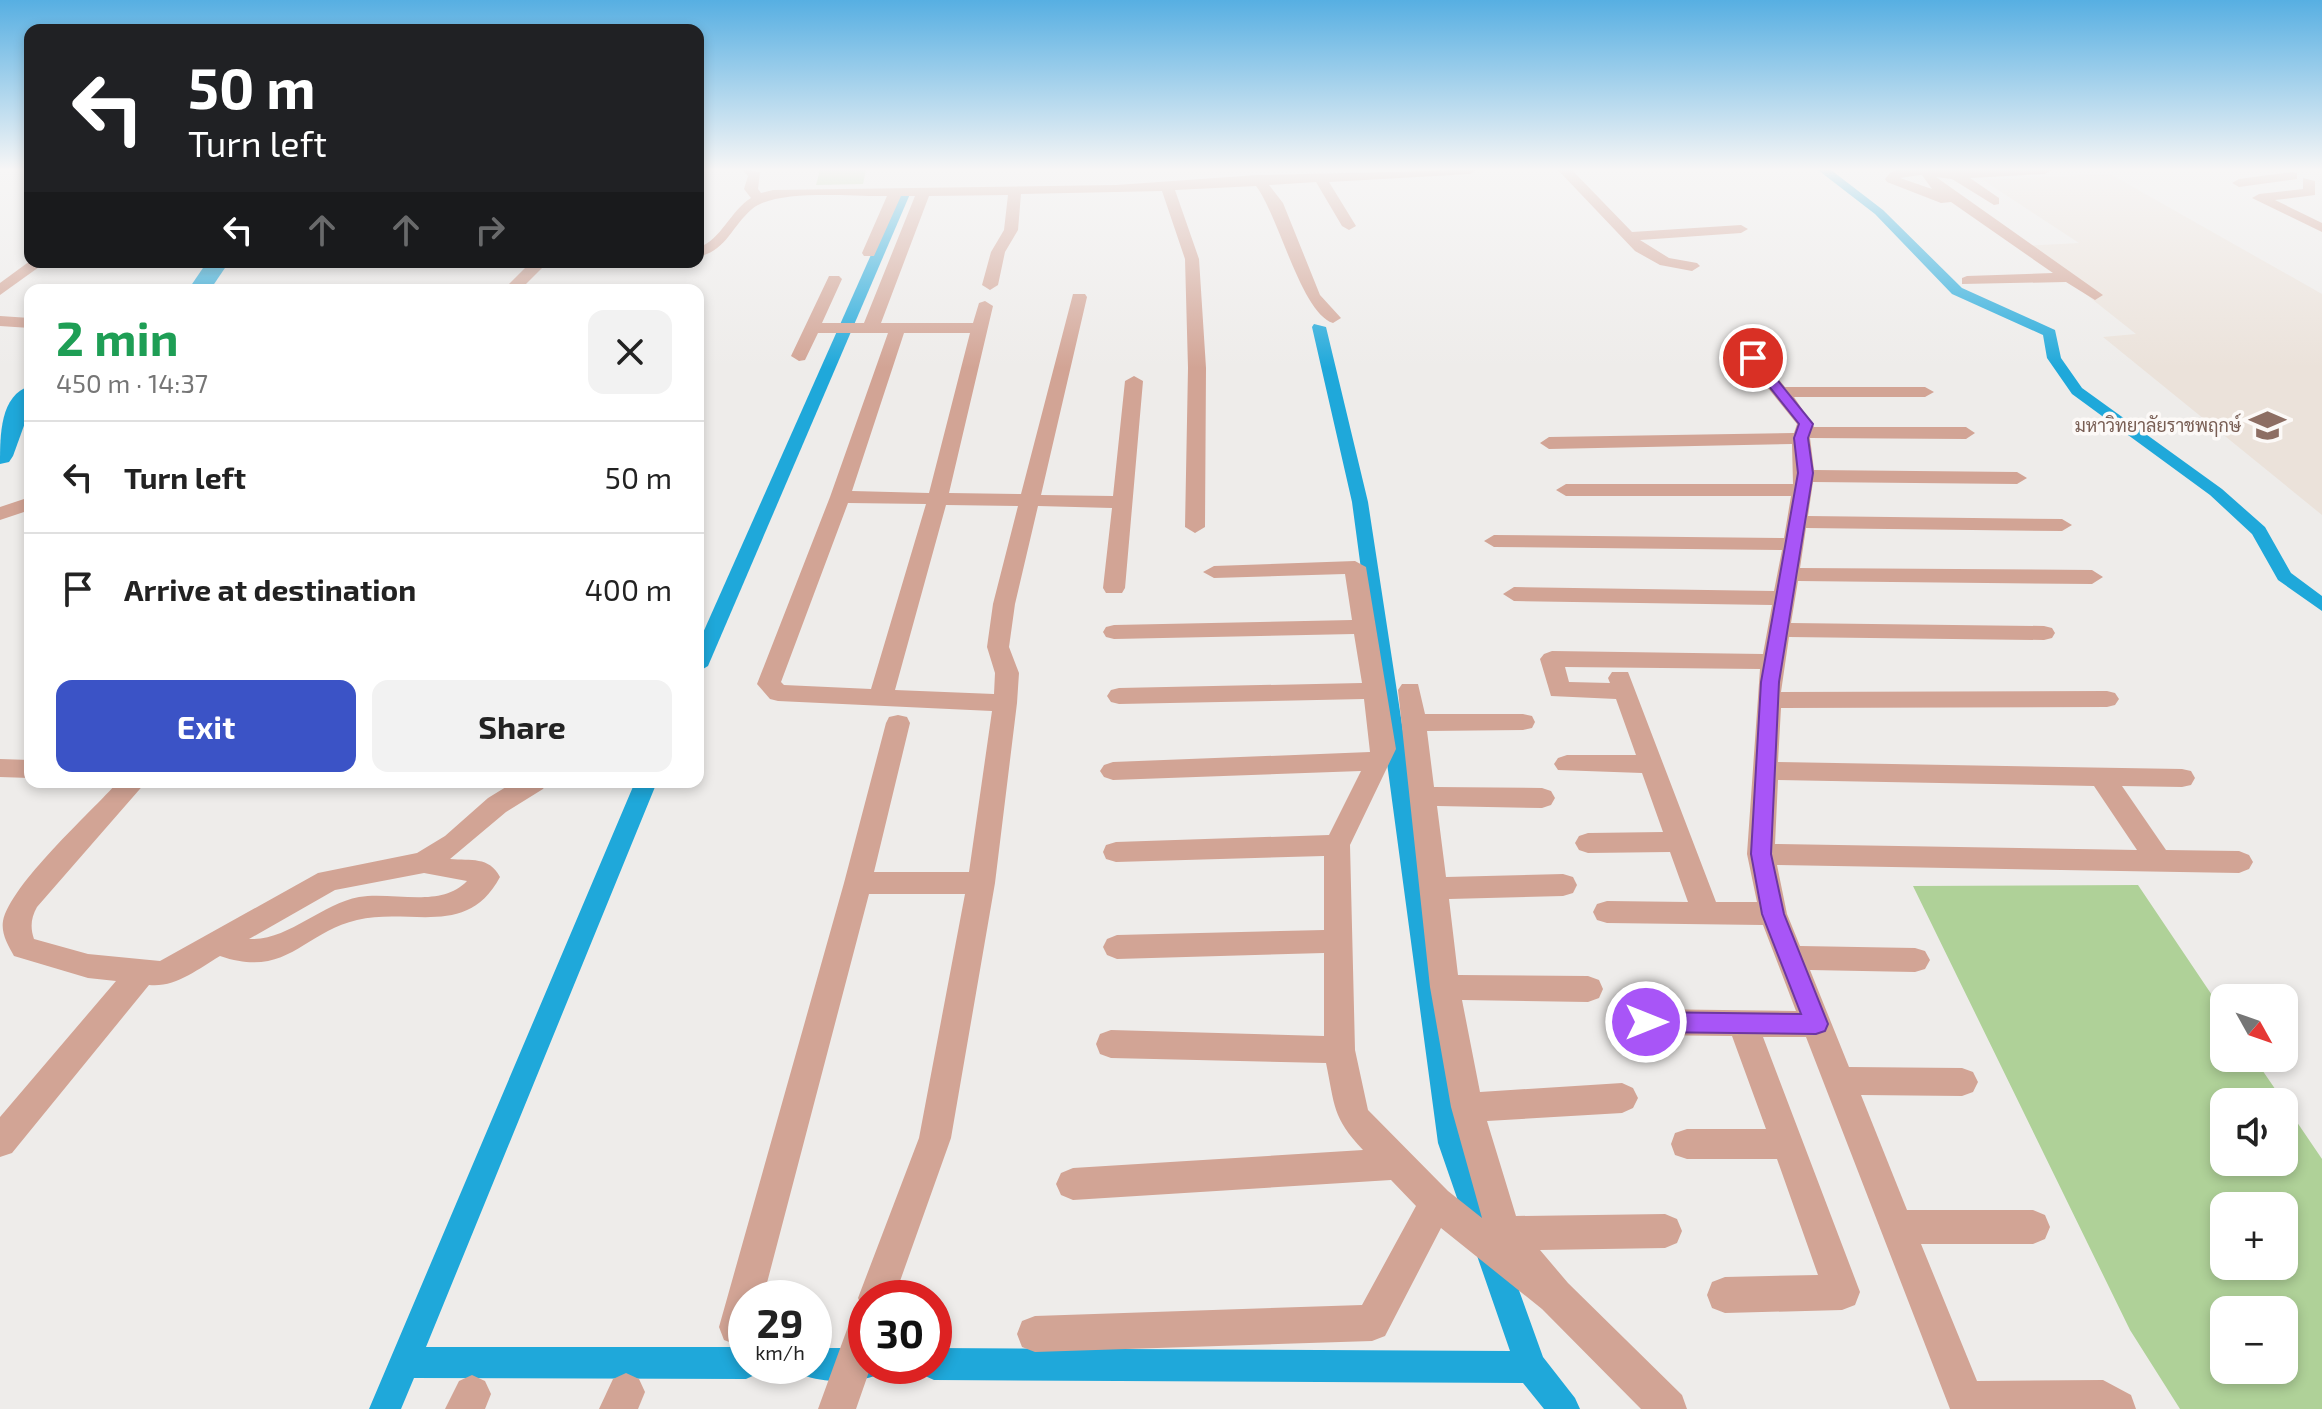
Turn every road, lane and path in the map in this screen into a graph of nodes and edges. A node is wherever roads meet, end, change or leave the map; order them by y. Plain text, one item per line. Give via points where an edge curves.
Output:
1 (724, 236) edge
2 (878, 236) edge
3 (902, 236) edge
4 (1008, 236) edge
5 (1184, 236) edge
6 (1289, 236) edge
7 (1630, 236) joint
8 (1634, 236) edge
9 (2009, 236) edge
10 (704, 250) edge
11 (869, 253) dead end
12 (1692, 266) dead end
13 (30, 268) edge
14 (534, 268) edge
15 (2069, 277) junction
16 (834, 279) dead end
17 (1967, 281) dead end
18 (517, 284) edge
19 (990, 285) dead end
20 (0, 290) edge
21 (2095, 295) dead end
22 (1079, 297) dead end
23 (985, 306) dead end
24 (1333, 318) dead end
25 (0, 321) edge
26 (24, 323) edge
27 (856, 327) junction
28 (898, 327) junction
29 (811, 328) junction
30 (980, 328) junction
31 (1739, 342) dead end
32 (799, 356) dead end
33 (1134, 381) dead end
34 (1782, 392) junction
35 (1925, 392) dead end
36 (1966, 433) dead end
37 (1802, 435) junction
38 (1549, 443) dead end
39 (2017, 478) dead end
40 (1804, 483) junction
41 (1566, 490) dead end
42 (840, 497) junction
43 (938, 497) junction
44 (1029, 499) junction
45 (1122, 502) junction
46 (24, 505) edge
47 (0, 514) edge
48 (2062, 525) dead end
49 (1195, 527) dead end
50 (1795, 533) junction
51 (1494, 541) dead end
52 (1214, 572) dead end
53 (2092, 577) dead end
54 (1786, 586) junction
55 (1114, 588) dead end
56 (1514, 594) dead end
57 (1365, 627) junction
58 (1779, 630) junction
59 (1114, 632) dead end
60 (2044, 633) dead end
61 (1613, 660) junction
62 (1774, 662) junction
63 (1410, 690) dead end
64 (1374, 691) junction
65 (1624, 691) junction
66 (881, 696) junction
67 (1119, 696) dead end
68 (2107, 699) dead end
69 (1769, 700) junction
70 (1005, 703) junction
71 (1523, 722) dead end
72 (898, 723) dead end
73 (1415, 723) junction
74 (1379, 761) junction
75 (1567, 764) dead end
76 (1651, 764) junction
77 (0, 768) edge
78 (24, 769) edge
79 (1113, 771) dead end
80 (1765, 771) junction
81 (2102, 777) junction
82 (2182, 778) dead end
83 (128, 788) edge
84 (524, 788) edge
85 (1422, 796) junction
86 (1542, 798) dead end
87 (1679, 842) junction
88 (1588, 843) dead end
89 (1337, 845) junction
90 (1116, 852) dead end
91 (1761, 854) junction
92 (2159, 861) junction
93 (424, 862) junction
94 (2239, 862) dead end
95 (858, 883) junction
96 (981, 883) junction
97 (1563, 885) dead end
98 (1433, 888) junction
99 (1607, 912) dead end
100 (1706, 913) junction
101 (1773, 914) junction
102 (1336, 941) junction
103 (220, 944) junction
104 (1117, 947) dead end
105 (1791, 958) junction
106 (1915, 960) dead end
107 (140, 974) junction
108 (1445, 987) junction
109 (1588, 989) dead end
110 (1646, 1022) dead end
111 (1743, 1023) junction
112 (1816, 1024) junction
113 (1111, 1044) dead end
114 (1339, 1050) junction
115 (1839, 1081) junction
116 (1962, 1082) dead end
117 (1622, 1098) dead end
118 (1467, 1107) junction
119 (0, 1142) edge
120 (1687, 1144) dead end
121 (1788, 1144) junction
122 (1398, 1164) junction
123 (1073, 1184) dead end
124 (1436, 1203) junction
125 (1897, 1227) junction
126 (2033, 1227) dead end
127 (1665, 1231) dead end
128 (1504, 1233) junction
129 (750, 1280) edge
130 (883, 1280) edge
131 (1725, 1295) dead end
132 (1555, 1296) junction
133 (1035, 1334) dead end
134 (848, 1378) edge
135 (1967, 1404) edge
136 (837, 1409) edge
137 (1668, 1409) edge
138 (2117, 1409) edge

1 - 10 street
2 - 11 street
3 - 27 street
4 - 19 street
5 - 49 street via 1192,259 1197,368
6 - 24 street via 1313,296
7 - 8 street
7 - 12 street via 1657,259
9 - 15 street
13 - 20 street
14 - 18 street
15 - 17 street
15 - 21 street
16 - 29 street
22 - 44 street
23 - 30 street
25 - 26 street
27 - 28 street
27 - 29 street
28 - 30 street
28 - 42 street
29 - 32 street
30 - 43 street
31 - 34 street
33 - 45 street
34 - 35 street
34 - 37 street via 1806,424
36 - 37 street
37 - 38 street
37 - 40 street
39 - 40 street
40 - 41 street
40 - 50 street
42 - 43 street
42 - 66 street via 769,684 778,693
43 - 44 street
43 - 66 street
44 - 45 street
44 - 70 street via 998,647 1007,673
45 - 55 street
46 - 47 street
48 - 50 street
50 - 51 street
50 - 54 street
52 - 57 street via 1355,567
53 - 54 street
54 - 56 street
54 - 58 street
57 - 59 street
57 - 64 street
58 - 60 street
58 - 62 street
61 - 62 street
61 - 65 street
61 - 65 street via 1552,659 1559,690
62 - 69 street
63 - 73 street
64 - 67 street
64 - 74 street via 1384,749
65 - 76 street
66 - 70 street
68 - 69 street
69 - 80 street
70 - 96 street
71 - 73 street
72 - 95 street
73 - 85 street
74 - 79 street
74 - 89 street
75 - 76 street
76 - 87 street
77 - 78 street
80 - 81 street
80 - 91 street
81 - 82 street
81 - 92 street
83 - 107 street via 27,899 14,932 24,948 57,960
84 - 93 street
85 - 86 street
85 - 98 street
87 - 88 street
87 - 100 street
89 - 90 street
89 - 102 street
91 - 92 street
91 - 101 street
92 - 94 street
93 - 103 street via 328,881
93 - 103 street via 480,871 486,877 478,891 457,904 357,909 256,953
95 - 96 street
95 - 129 street
96 - 130 street via 935,1138
97 - 98 street
98 - 108 street
99 - 100 street
100 - 101 street
101 - 105 street
102 - 104 street
102 - 114 street
103 - 107 street via 163,974
105 - 106 street
105 - 112 street
107 - 119 street
108 - 109 street
108 - 118 street
110 - 111 street
111 - 112 street
111 - 121 street
112 - 115 street
113 - 114 street
114 - 122 street via 1353,1117
115 - 116 street
115 - 125 street
117 - 118 street
118 - 128 street
120 - 121 street
121 - 131 street via 1842,1292
122 - 123 street
122 - 124 street
124 - 132 street
124 - 133 street via 1372,1323
125 - 126 street
125 - 135 street
127 - 128 street
128 - 132 street
132 - 137 street
134 - 136 street
135 - 138 street via 2103,1399

